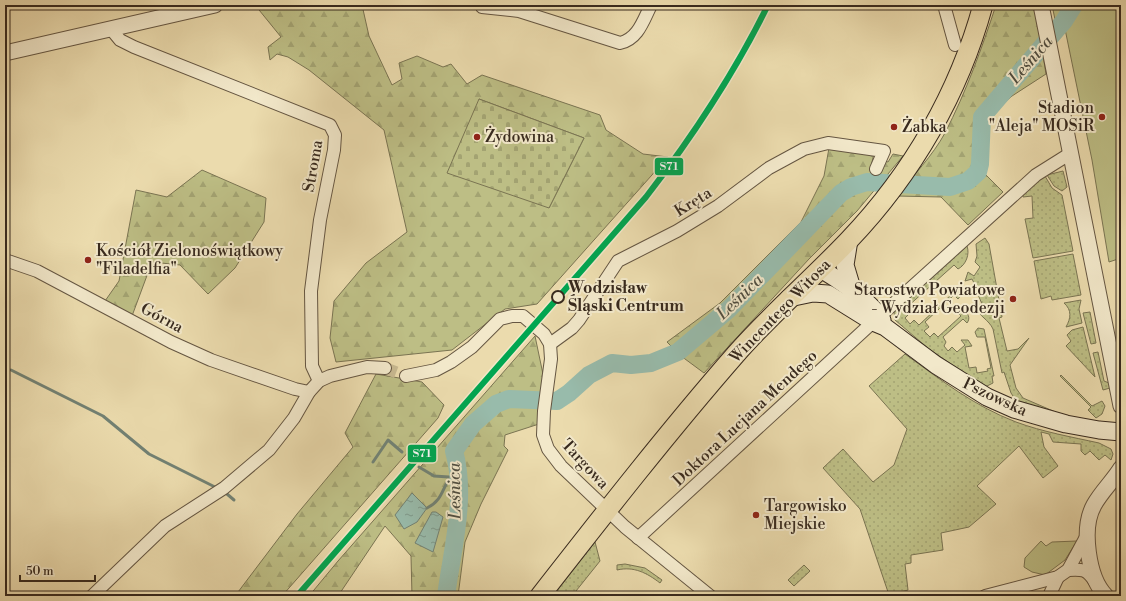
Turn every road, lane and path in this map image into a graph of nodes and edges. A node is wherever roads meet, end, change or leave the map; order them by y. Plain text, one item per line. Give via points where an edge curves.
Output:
1 (215, 5) edge
2 (651, 5) edge
3 (944, 5) edge
4 (983, 5) edge
5 (1041, 5) edge
6 (482, 7) dead end
7 (111, 29) junction
8 (955, 45) dead end
9 (5, 53) edge
10 (1071, 153) junction
11 (876, 169) dead end
12 (850, 240) junction
13 (5, 260) edge
14 (820, 269) junction
15 (853, 292) junction
16 (828, 294) junction
17 (789, 298) junction
18 (879, 322) junction
19 (550, 344) junction
20 (385, 368) tunnel mouth
21 (406, 376) tunnel mouth
22 (319, 381) junction
23 (309, 392) junction
24 (1121, 406) edge
25 (1121, 432) edge
26 (1121, 468) edge
27 (608, 511) junction
28 (1087, 535) junction
29 (638, 538) junction
30 (1063, 573) junction
31 (1096, 583) junction
32 (92, 596) edge
33 (540, 596) edge
34 (710, 596) edge
35 (985, 596) edge
36 (1049, 596) edge
37 (1106, 596) edge

1 - 7 street
2 - 6 street via 635,36 620,43 519,11
3 - 8 street
4 - 12 main road, Wincentego Witosa via 974,39 959,77 937,120 904,172
5 - 10 street
7 - 9 street
7 - 22 street, Stroma via 120,40 134,47 330,125 335,135 334,150 320,220 311,291 312,366
10 - 18 street, Doktora Lucjana Mendego via 1036,175 965,238
10 - 24 street
11 - 19 street, Kręta via 884,151 828,143 804,149 768,168 718,206 677,231 618,261 572,328
12 - 14 main road, Wincentego Witosa
12 - 15 main road via 846,265
13 - 23 street, Górna via 38,271 171,342 211,360
14 - 15 main road, Pszowska via 837,278
14 - 16 main road
14 - 17 main road, Wincentego Witosa
15 - 18 main road, Pszowska
16 - 17 main road via 813,293
16 - 18 main road, Pszowska
17 - 27 main road, Wincentego Witosa via 735,355
18 - 25 main road, Pszowska via 936,365 987,397 1066,424
18 - 29 street, Doktora Lucjana Mendego
19 - 21 street via 544,334 523,316 512,316 500,319 472,347 451,362 436,370
19 - 27 street, Targowa via 551,359 543,435 548,449 561,466
20 - 22 street via 367,366
22 - 23 street
23 - 32 street via 294,418 269,450 224,488 164,526
26 - 28 street via 1093,507 1087,523
27 - 29 street, Targowa
27 - 33 main road, Wincentego Witosa
28 - 30 street
28 - 31 street via 1090,562
29 - 34 street, Targowa
30 - 31 street via 1084,569
30 - 35 street
30 - 36 street
31 - 37 street

